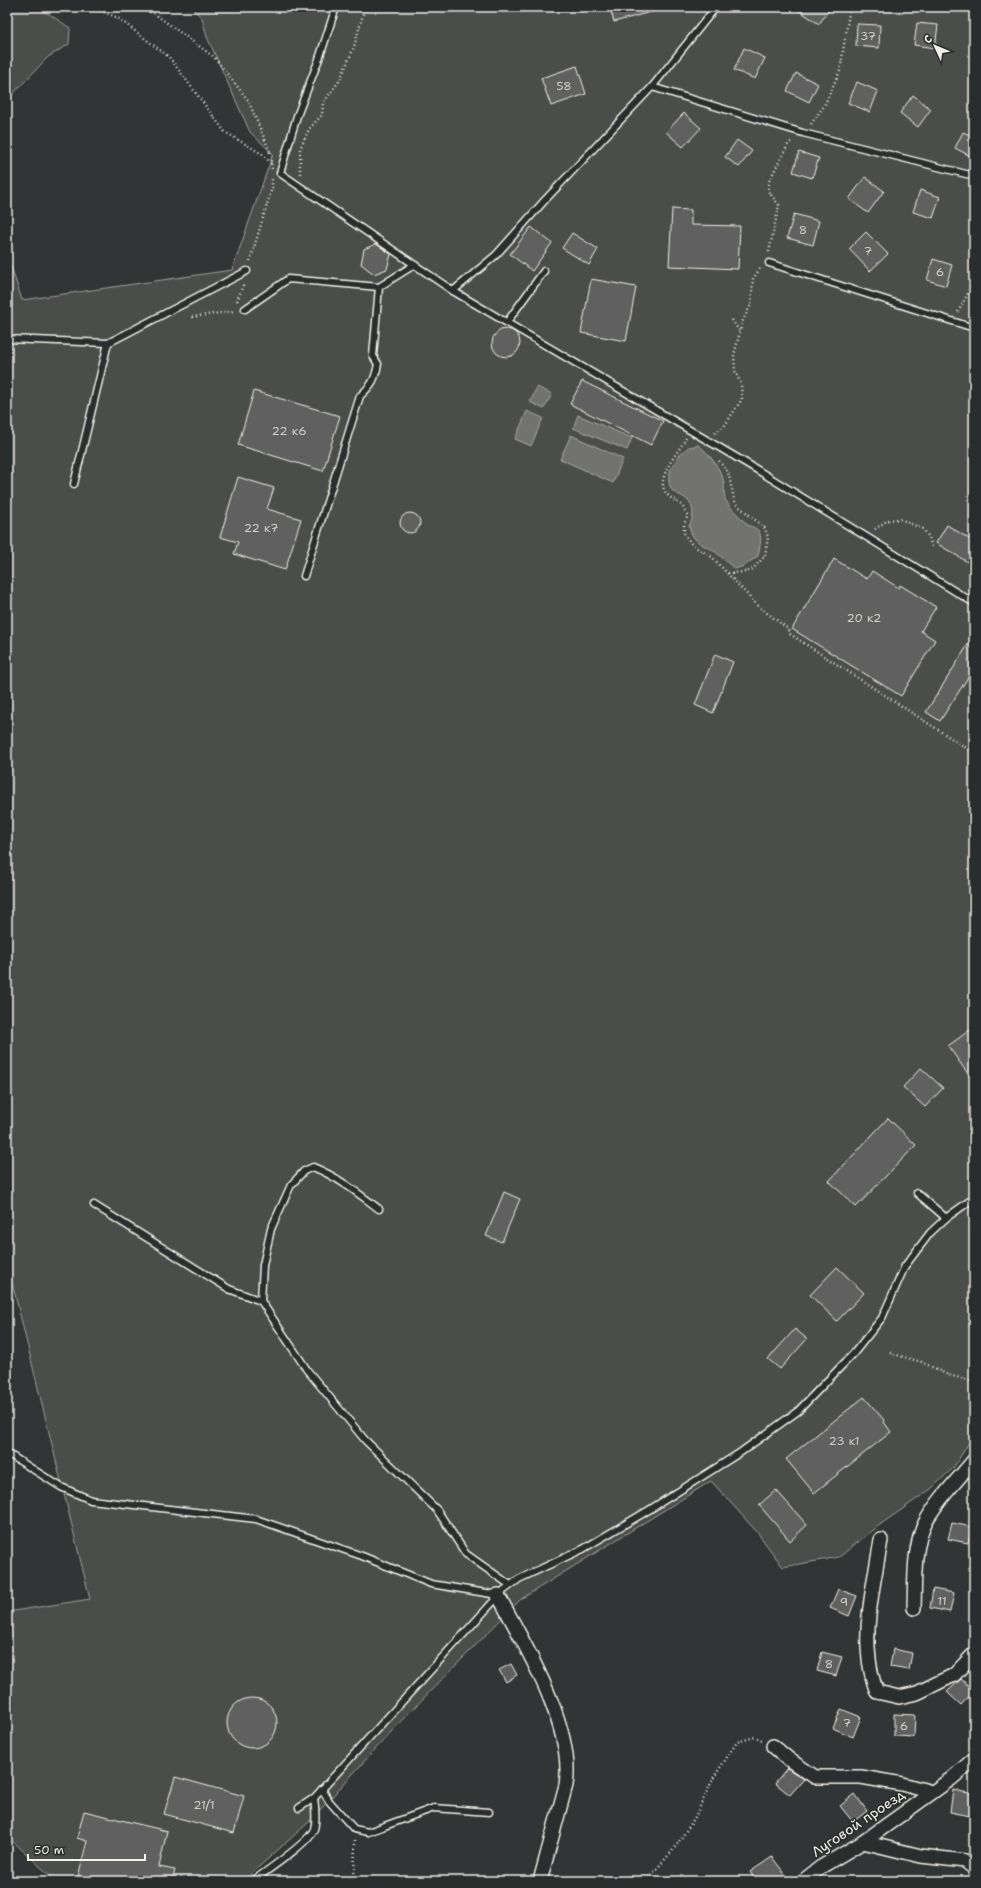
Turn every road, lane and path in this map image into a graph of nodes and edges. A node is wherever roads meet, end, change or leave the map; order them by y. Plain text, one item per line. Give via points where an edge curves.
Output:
1 (93, 7) edge
2 (138, 7) edge
3 (336, 7) edge
4 (365, 7) edge
5 (716, 7) edge
6 (652, 87) junction
7 (280, 173) junction
8 (974, 176) edge
9 (300, 186) junction
10 (769, 263) joint
11 (414, 265) junction
12 (544, 270) dead end
13 (247, 271) junction
14 (974, 282) edge
15 (379, 287) junction
16 (453, 291) junction
17 (245, 309) joint
18 (234, 311) junction
19 (192, 317) dead end
20 (732, 320) dead end
21 (953, 321) junction
22 (507, 322) junction
23 (974, 328) edge
24 (740, 332) junction
25 (7, 339) edge
26 (108, 343) junction
27 (686, 438) dead end
28 (703, 438) junction
29 (684, 442) junction
30 (690, 442) dead end
31 (717, 458) dead end
32 (74, 484) dead end
33 (864, 536) junction
34 (932, 547) dead end
35 (728, 572) junction
36 (304, 576) dead end
37 (974, 603) edge
38 (974, 753) edge
39 (917, 1193) dead end
40 (974, 1198) edge
41 (94, 1205) dead end
42 (379, 1210) dead end
43 (946, 1218) junction
44 (261, 1301) junction
45 (890, 1353) dead end
46 (974, 1381) edge
47 (7, 1453) edge
48 (974, 1460) edge
49 (881, 1540) dead end
50 (510, 1585) junction
51 (498, 1595) junction
52 (914, 1608) dead end
53 (974, 1654) edge
54 (773, 1746) joint
55 (974, 1759) edge
56 (322, 1789) junction
57 (932, 1792) junction
58 (314, 1798) junction
59 (299, 1808) dead end
60 (489, 1812) dead end
61 (354, 1829) junction
62 (863, 1842) junction
63 (974, 1868) edge
64 (253, 1881) edge
65 (354, 1881) edge
66 (540, 1881) edge
67 (646, 1881) edge
68 (803, 1881) edge

1 - 7 path via 118,18 169,58 225,132 262,154
2 - 13 path, bridge via 152,12 214,57 248,100 270,152 272,188
3 - 7 lane via 297,116
4 - 9 path via 354,47 340,80 323,103 322,115 309,129 300,149
5 - 6 lane
6 - 8 lane via 803,133
6 - 16 lane via 496,255
7 - 9 lane
9 - 11 lane
10 - 21 lane
10 - 24 path via 757,271 753,279 751,305
11 - 15 lane
11 - 16 lane
12 - 22 lane
13 - 18 path
13 - 26 lane
14 - 21 path
15 - 17 lane via 288,279
15 - 36 lane via 373,356 378,364 376,378 360,396
16 - 22 lane
17 - 18 path
18 - 19 path
20 - 24 path
21 - 23 lane
22 - 28 lane
24 - 28 path via 734,355 742,399 725,425
25 - 26 lane
26 - 32 lane
27 - 29 path
28 - 33 lane
29 - 30 path
29 - 35 path via 665,470 665,492 680,502 684,508 688,516 684,524 684,533 692,545 712,557
31 - 35 path via 728,472 735,503 765,528 768,537 765,556 753,569 746,572
33 - 34 path via 888,520 900,519 923,529 929,536
33 - 37 lane
35 - 38 path via 759,607 787,628 790,634
39 - 43 lane
40 - 43 lane
41 - 44 lane via 228,1289
42 - 44 lane via 354,1189 324,1171 313,1167 304,1171 291,1185 271,1229 263,1265
43 - 50 lane via 930,1233 905,1266 882,1318 854,1353 798,1410 741,1452 649,1510 583,1549
44 - 50 lane via 307,1370 364,1440 437,1510 466,1554
45 - 46 path via 922,1362 948,1375
47 - 51 lane via 61,1487 91,1500 256,1519 362,1556 431,1584
48 - 52 street via 936,1505 925,1524 919,1541
49 - 53 street via 868,1619 870,1675 877,1692 899,1697 917,1693 954,1675
50 - 51 lane
51 - 56 lane
51 - 66 street via 546,1689 568,1759 566,1785
54 - 57 street, Луговой проезд via 815,1777 861,1777
54 - 67 path via 755,1737 737,1742 714,1777 694,1819 674,1849
55 - 57 street, Луговой проезд
56 - 58 lane
56 - 61 lane via 329,1801
57 - 62 street, Луговой проезд
58 - 59 lane
58 - 64 lane via 314,1830 304,1842
60 - 61 lane via 434,1808 368,1832
61 - 65 path
62 - 63 street via 921,1856 965,1861
62 - 68 street, Луговой проезд

